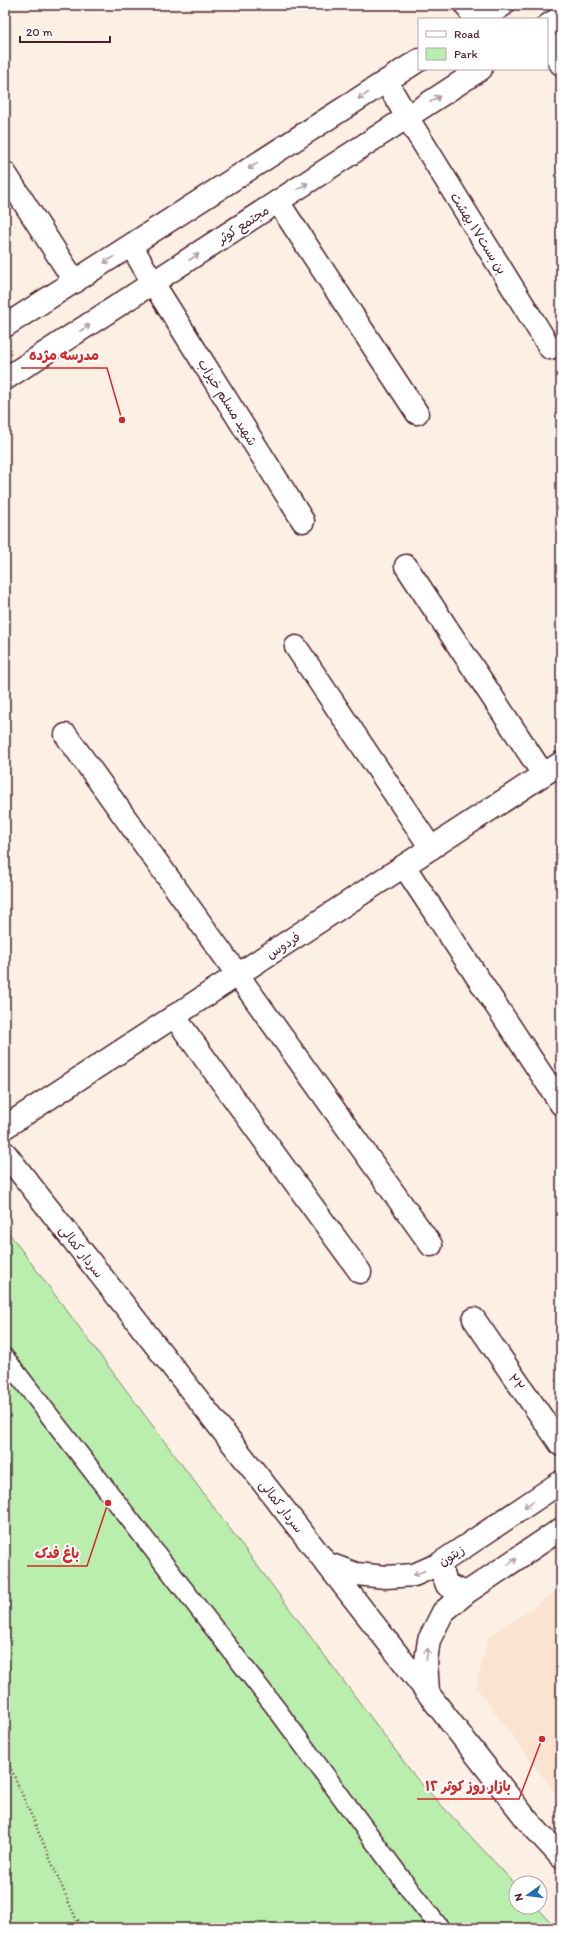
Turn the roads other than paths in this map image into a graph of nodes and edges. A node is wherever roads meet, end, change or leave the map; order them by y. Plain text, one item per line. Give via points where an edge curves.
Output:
1 (466, 5) edge
2 (503, 5) edge
3 (561, 17) edge
4 (474, 18) edge
5 (484, 18) edge
6 (548, 25) edge
7 (548, 44) edge
8 (418, 61) edge
9 (561, 64) edge
10 (479, 70) edge
11 (386, 81) junction
12 (407, 118) junction
13 (5, 172) edge
14 (278, 202) junction
15 (131, 245) junction
16 (74, 282) junction
17 (153, 283) junction
18 (5, 326) edge
19 (550, 348) dead end
20 (5, 379) edge
21 (417, 413) dead end
22 (303, 521) dead end
23 (406, 566) dead end
24 (296, 647) dead end
25 (66, 735) dead end
26 (561, 763) edge
27 (543, 774) junction
28 (431, 848) junction
29 (404, 866) junction
30 (238, 974) junction
31 (174, 1016) junction
32 (561, 1104) edge
33 (5, 1127) edge
34 (5, 1153) edge
35 (431, 1245) dead end
36 (360, 1272) dead end
37 (474, 1320) dead end
38 (5, 1358) edge
39 (561, 1445) edge
40 (561, 1482) edge
41 (561, 1529) edge
42 (326, 1563) junction
43 (439, 1564) junction
44 (466, 1593) junction
45 (428, 1692) junction
46 (561, 1857) edge
47 (440, 1928) edge

1 - 4 street
2 - 5 street
3 - 6 street
7 - 9 street
8 - 11 street
12 -> 10 street, مجتمع کوثر
11 - 12 street, بن بست۱۷ بهشت
11 -> 15 street
14 -> 12 street, مجتمع کوثر
12 - 19 street, بن بست۱۷ بهشت
13 - 16 street
17 -> 14 street, مجتمع کوثر
14 - 21 street
15 -> 16 street
15 - 17 street, شهید مسلم خیزاب
16 - 18 street
20 -> 17 street, مجتمع کوثر
17 - 22 street, شهید مسلم خیزاب
23 - 27 street
24 - 28 street
25 - 30 street
26 - 27 street, فردوس
27 - 28 street, فردوس
28 - 29 street, فردوس
29 - 30 street, فردوس
29 - 32 street
30 - 31 street, فردوس
30 - 35 street
31 - 33 street, فردوس
31 - 36 street
34 - 42 street, سردار کمالی
37 - 39 street, ۲۲
38 - 47 lane via 274,1705
40 -> 43 street, زیتون
44 -> 41 street
43 -> 42 street, زیتون via 414,1575 386,1577 356,1574
42 - 45 street, سردار کمالی
43 - 44 street via 447,1585
45 -> 44 street via 426,1661 429,1640 444,1612
45 - 46 street, سردار کمالی via 528,1821

